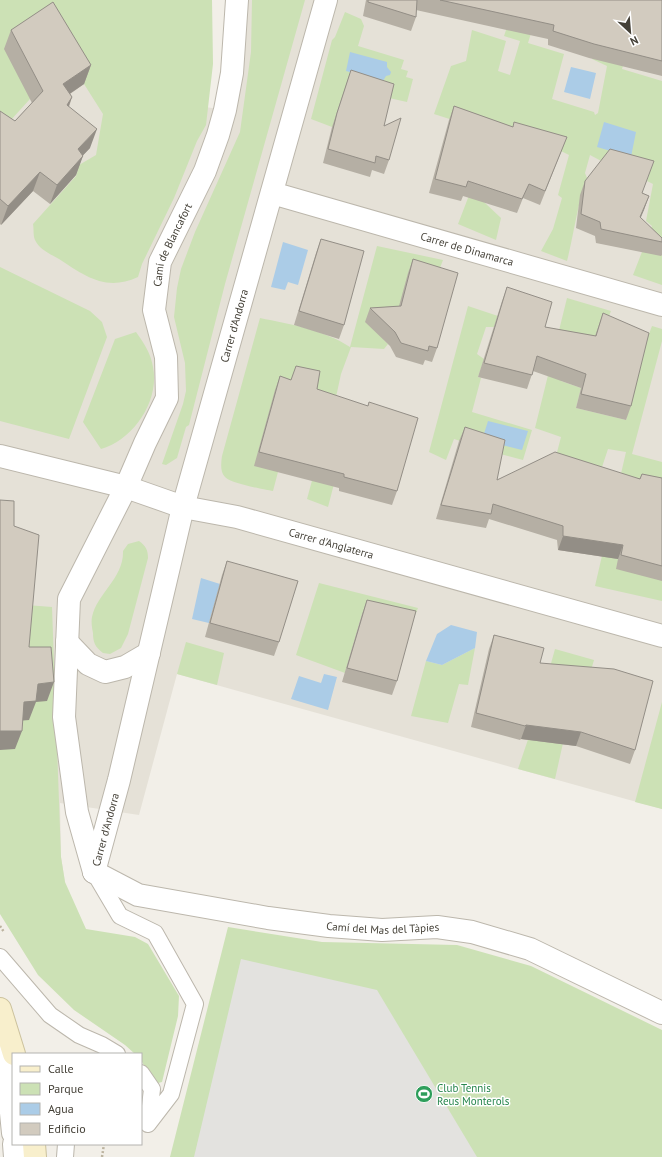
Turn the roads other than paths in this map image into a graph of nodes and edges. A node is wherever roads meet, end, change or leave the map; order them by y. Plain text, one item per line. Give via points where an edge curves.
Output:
1 (237, 0) edge
2 (326, 0) edge
3 (272, 193) junction
4 (662, 305) edge
5 (0, 456) edge
6 (126, 487) junction
7 (184, 506) junction
8 (662, 636) edge
9 (67, 642) junction
10 (149, 653) junction
11 (94, 872) junction
12 (0, 957) edge
13 (0, 1010) edge
14 (662, 1013) edge
15 (14, 1053) edge
16 (115, 1053) edge
17 (142, 1074) edge
18 (145, 1122) edge
19 (12, 1124) edge
20 (14, 1145) edge
21 (34, 1145) edge
22 (66, 1145) edge
23 (15, 1157) edge
24 (35, 1157) edge
25 (65, 1157) edge

1 - 6 street, Camí de Blancafort via 232,73 218,135 205,171 160,262 154,310 166,357 167,398 144,443
2 - 3 street, Carrer d'Andorra
3 - 4 street, Carrer de Dinamarca
3 - 7 street, Carrer d'Andorra
5 - 6 street, Carrer d'Anglaterra
6 - 7 street, Carrer d'Anglaterra
6 - 9 street, Carrer d'Andorra via 69,599
7 - 8 street, Carrer d'Anglaterra via 237,517
7 - 10 street, Carrer d'Andorra
9 - 10 street via 88,664 105,672 125,667
9 - 11 street, Carrer d'Andorra via 64,717 77,812
10 - 11 street, Carrer d'Andorra
11 - 14 street, Camí del Mas del Tàpies via 138,896 268,918 337,927 382,930 437,927 472,932 530,949
11 - 18 lane via 120,916 155,933 195,1004 172,1094
12 - 16 lane via 50,1016 79,1035
13 - 15 main road
13 - 19 street
17 - 18 lane via 152,1089
20 - 23 street
21 - 24 main road
22 - 25 lane

